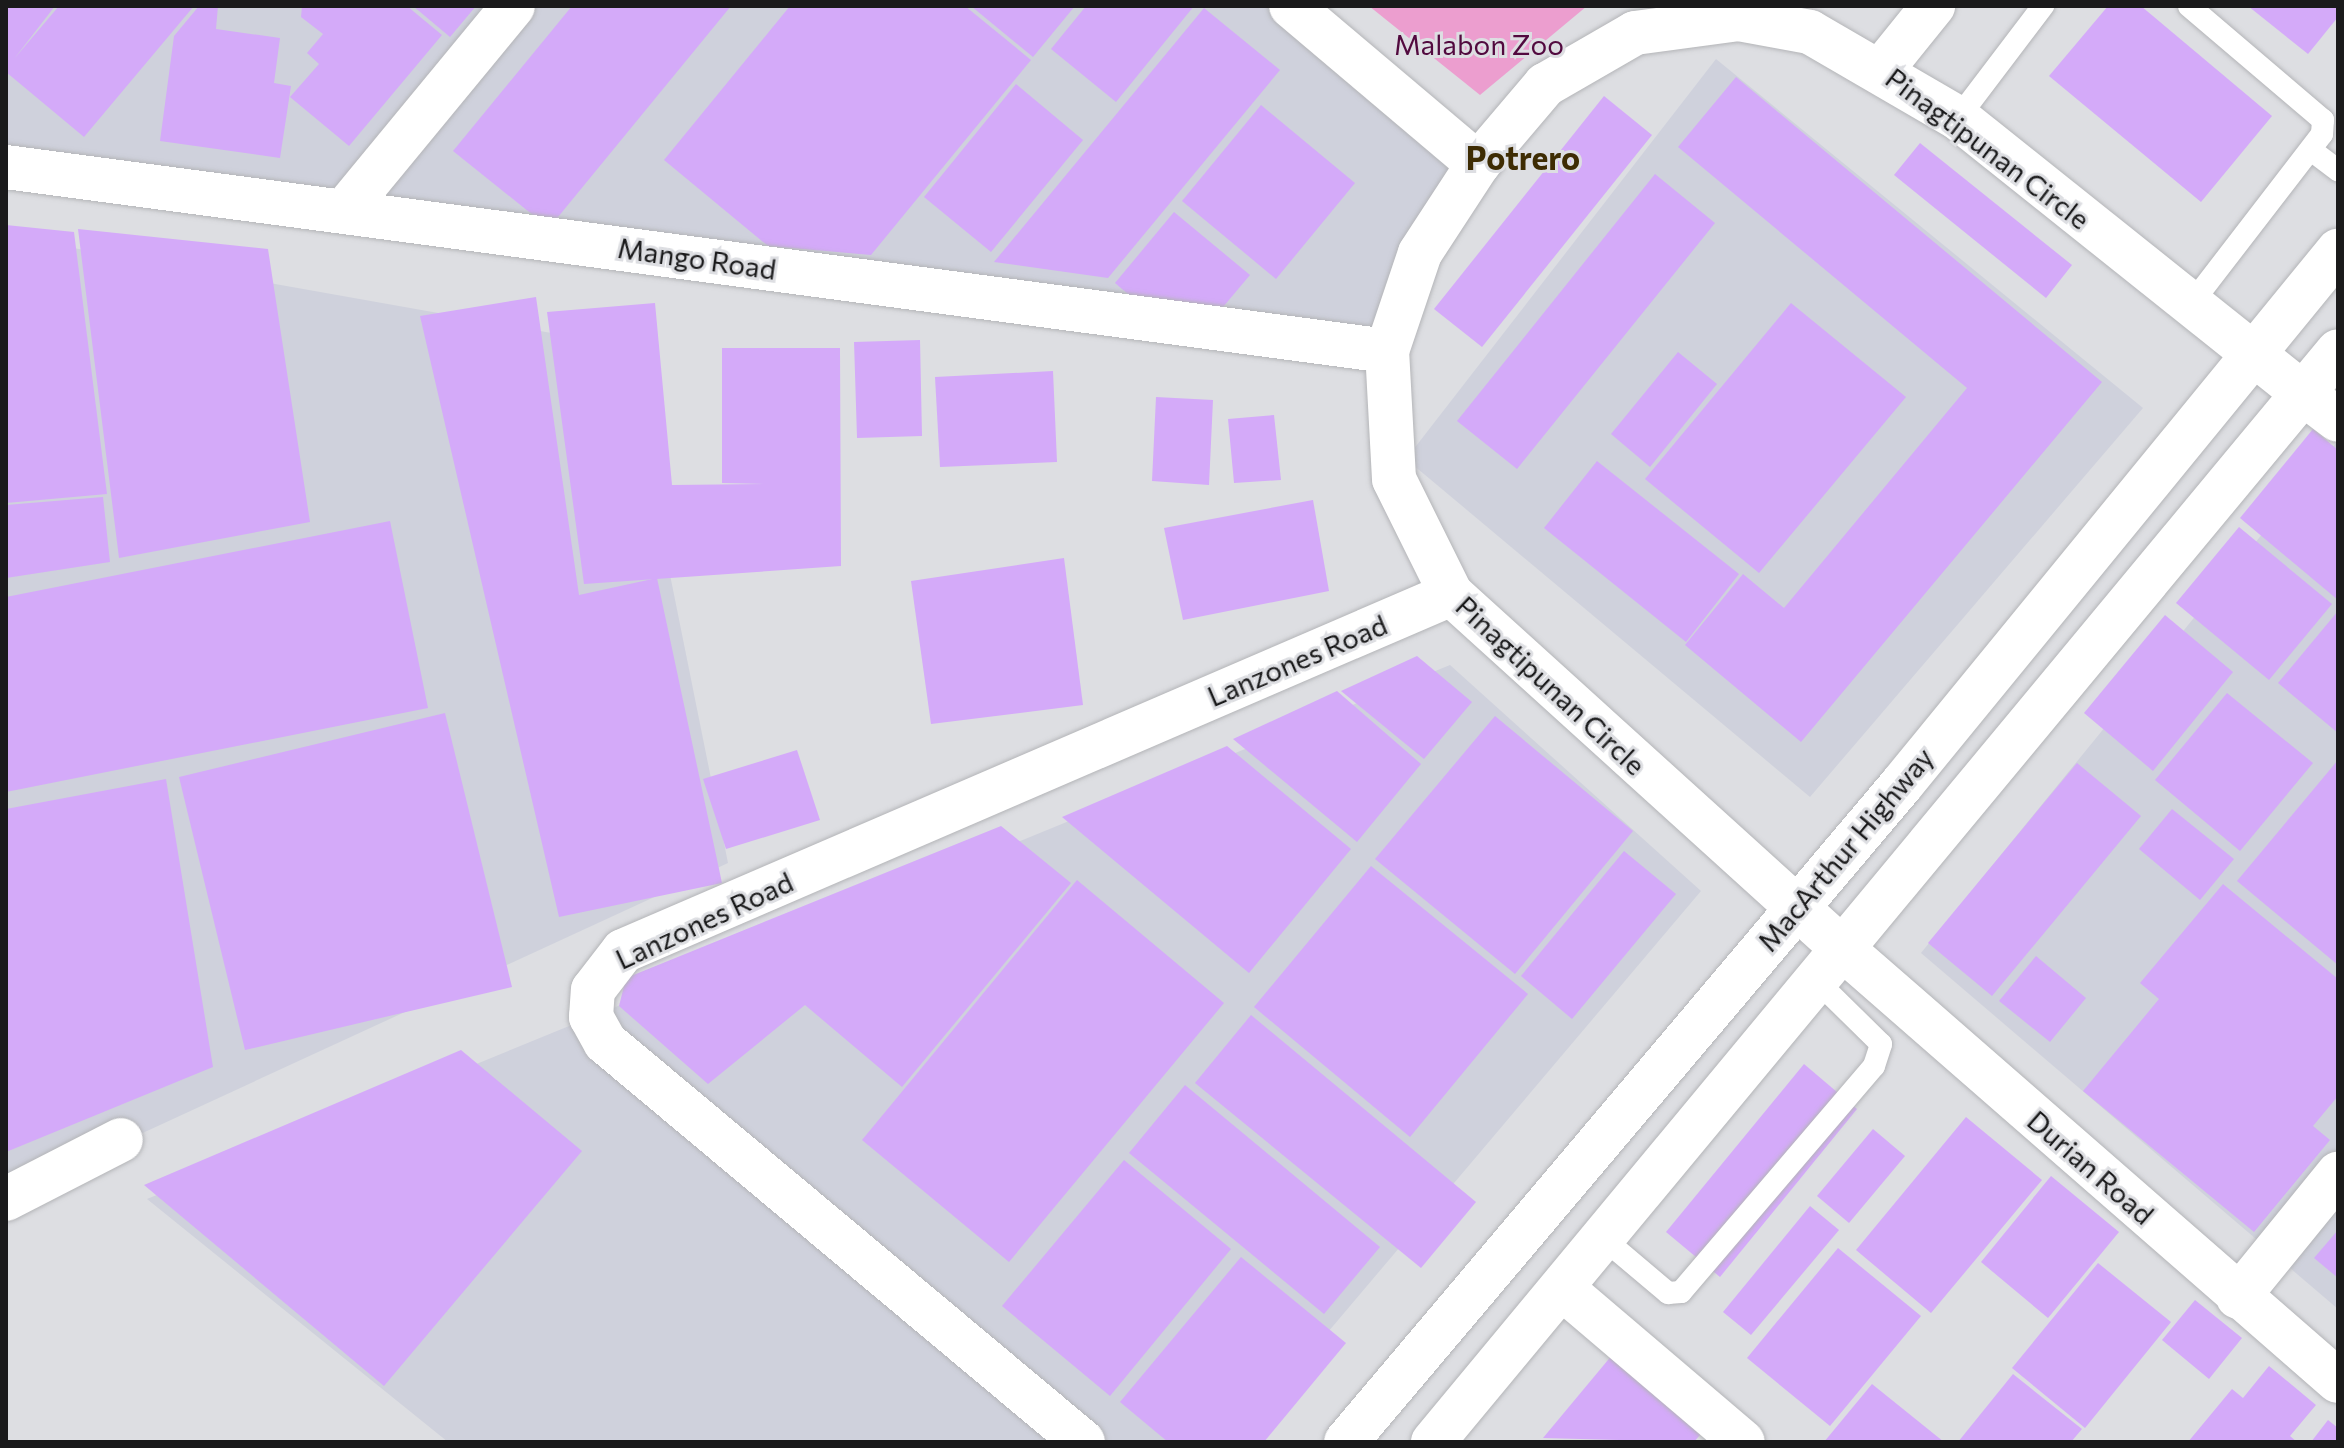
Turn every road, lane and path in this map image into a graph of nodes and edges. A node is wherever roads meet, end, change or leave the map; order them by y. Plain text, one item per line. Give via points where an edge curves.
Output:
1 (513, 6) edge
2 (1291, 6) edge
3 (1933, 6) edge
4 (2043, 6) edge
5 (2189, 6) edge
6 (1738, 12) edge
7 (1883, 68) junction
8 (1958, 118) junction
9 (2311, 150) junction
10 (1478, 164) junction
11 (6, 167) edge
12 (2338, 170) edge
13 (345, 210) junction
14 (2338, 251) edge
15 (2191, 304) junction
16 (1387, 351) junction
17 (2338, 351) edge
18 (2253, 353) junction
19 (2301, 392) junction
20 (2338, 420) edge
21 (1451, 594) junction
22 (1795, 909) junction
23 (1832, 967) junction
24 (121, 1140) dead end
25 (2338, 1174) edge
26 (6, 1199) edge
27 (1604, 1239) junction
28 (1563, 1289) junction
29 (2238, 1297) junction
30 (2338, 1381) edge
31 (1083, 1442) edge
32 (1346, 1442) edge
33 (1433, 1442) edge
34 (1743, 1442) edge

1 - 13 main road
2 - 10 main road
3 - 7 main road
4 - 8 lane
5 - 9 lane via 2315,108 2322,134
6 - 7 main road, Pinagtipunan Circle via 1810,32
6 - 10 main road, Pinagtipunan Circle via 1635,33 1545,85
7 - 8 main road, Pinagtipunan Circle
8 - 15 main road, Pinagtipunan Circle
9 - 12 lane
9 - 15 lane
10 - 16 main road, Pinagtipunan Circle via 1420,253
11 - 13 main road, Mango Road
13 - 16 main road, Mango Road
14 - 18 main road, MacArthur Highway
15 - 18 main road, Pinagtipunan Circle
16 - 21 main road, Pinagtipunan Circle via 1394,479
17 - 19 main road
18 - 19 main road, Pinagtipunan Circle
18 - 22 main road, MacArthur Highway
19 - 20 main road, Pinagtipunan Circle
19 - 23 main road
21 - 22 main road, Pinagtipunan Circle
21 - 31 main road, Lanzones Road via 623,951 593,990 591,1017 605,1042
22 - 23 main road, Pinagtipunan Circle
22 - 32 main road, MacArthur Highway
23 - 27 main road
23 - 27 lane via 1881,1044 1874,1066 1681,1292 1668,1293
23 - 29 main road, Durian Road
24 - 26 main road
25 - 29 main road
27 - 28 main road
28 - 33 main road
28 - 34 main road
29 - 30 main road, Durian Road

